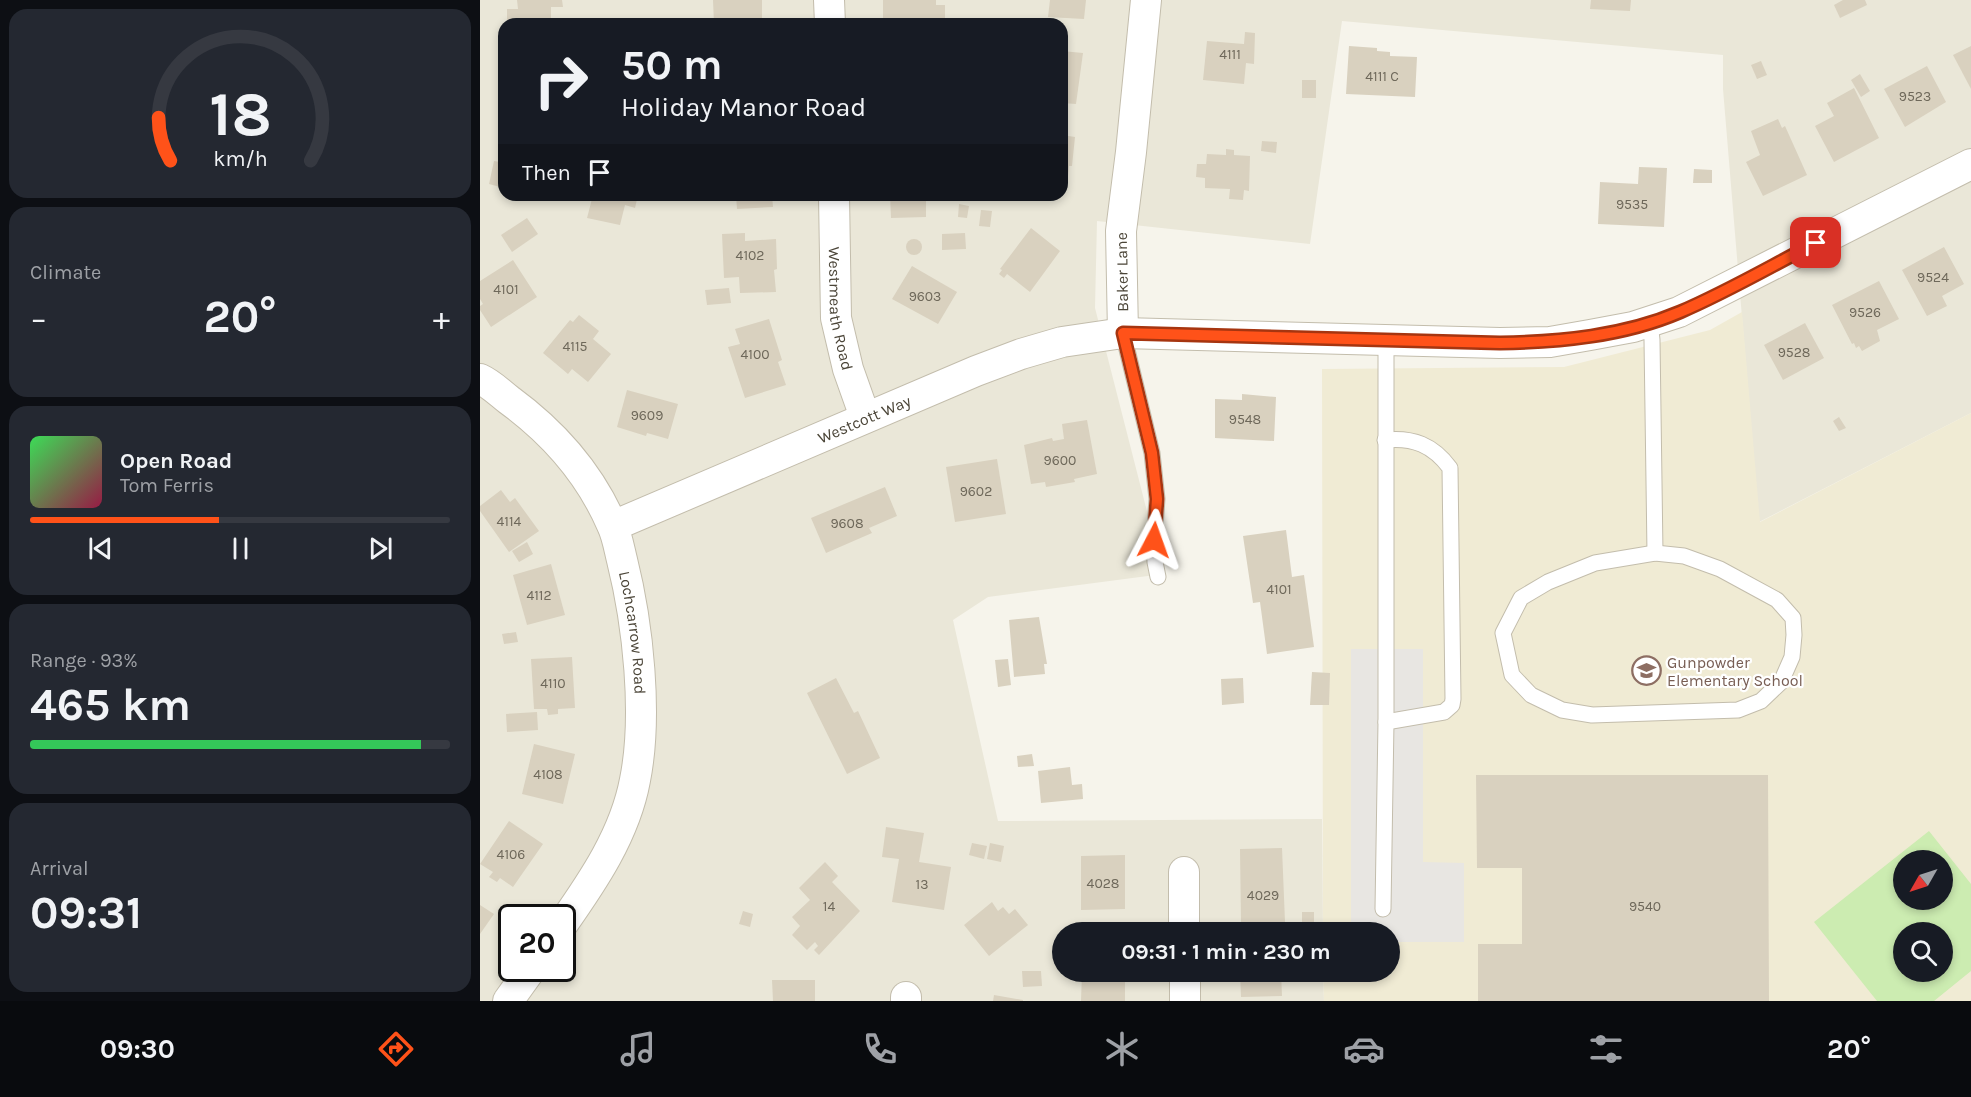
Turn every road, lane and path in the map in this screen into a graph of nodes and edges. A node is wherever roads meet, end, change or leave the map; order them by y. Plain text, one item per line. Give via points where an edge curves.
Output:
1 (829, 0) edge
2 (1146, 0) edge
3 (830, 18) edge
4 (1971, 164) edge
5 (834, 201) edge
6 (1650, 321) junction
7 (1123, 333) junction
8 (1386, 339) junction
9 (480, 379) edge
10 (865, 417) junction
11 (1385, 440) junction
12 (613, 526) junction
13 (1656, 553) junction
14 (1158, 577) dead end
15 (1386, 722) junction
16 (1184, 872) dead end
17 (576, 905) edge
18 (1383, 909) dead end
19 (1184, 922) edge
20 (522, 982) edge
21 (1185, 982) edge
22 (508, 1001) edge
23 (1185, 1001) edge

1 - 3 street
2 - 7 street, Baker Lane via 1120,231
4 - 6 street, Westcott Way via 1679,312
5 - 10 street, Westmeath Road via 836,318 845,360
6 - 8 street, Westcott Way via 1550,342
6 - 13 lane
7 - 8 street, Westcott Way
7 - 10 street, Westcott Way via 1062,342 1021,354
7 - 14 lane, Baker Lane via 1152,453
8 - 11 lane
9 - 12 street, Lochcarrow Road via 558,442 586,478
10 - 12 street, Westcott Way
11 - 15 lane
11 - 15 lane via 1400,438 1425,445 1441,455 1450,468 1454,699 1444,712
12 - 17 street, Lochcarrow Road via 629,587 638,667 639,743 635,780 623,820
13 - 13 lane via 1596,563 1548,582 1521,598 1503,633 1512,675 1531,695 1562,710 1592,715 1738,710 1761,701 1781,682 1792,657 1794,635 1792,618 1778,600 1720,569 1684,556
15 - 18 lane
16 - 19 street
20 - 22 street
21 - 23 street

